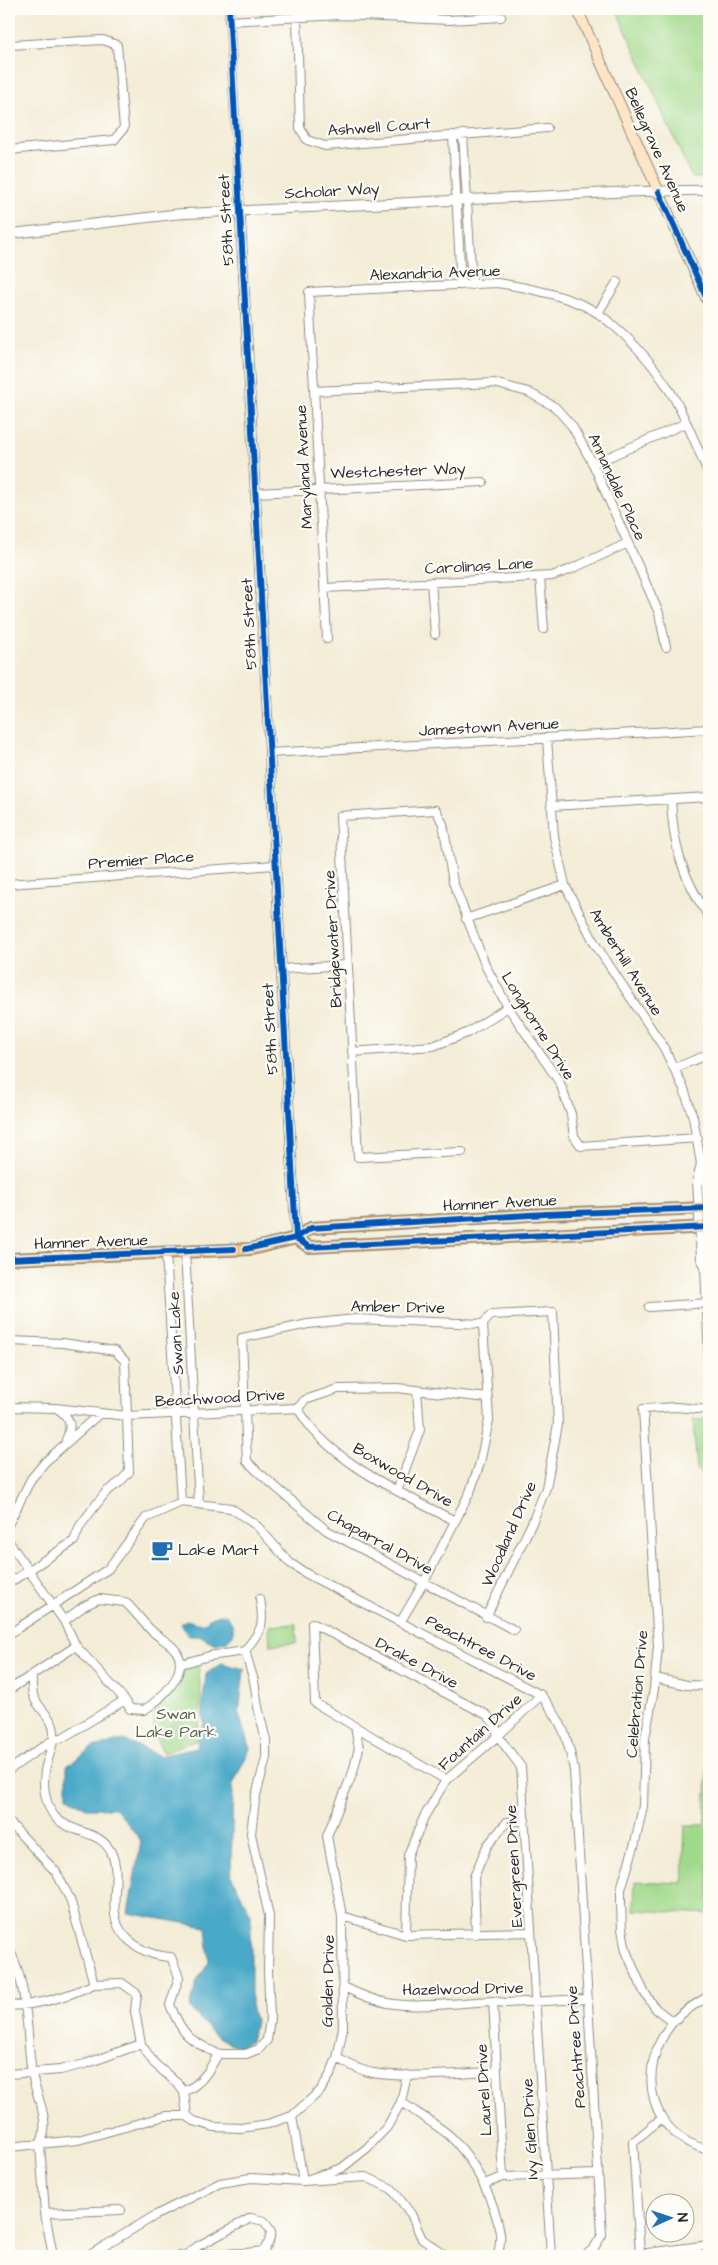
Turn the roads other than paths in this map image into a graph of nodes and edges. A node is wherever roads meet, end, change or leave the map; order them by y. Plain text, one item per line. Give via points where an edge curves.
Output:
1 (229, 9) edge
2 (577, 9) edge
3 (297, 17) junction
4 (501, 17) dead end
5 (229, 21) junction
6 (9, 45) edge
7 (547, 128) dead end
8 (463, 134) junction
9 (452, 135) junction
10 (9, 150) edge
11 (709, 190) edge
12 (658, 192) junction
13 (468, 199) junction
14 (458, 200) junction
15 (240, 211) junction
16 (9, 234) edge
17 (617, 282) dead end
18 (472, 284) junction
19 (461, 285) junction
20 (309, 292) joint
21 (709, 304) edge
22 (598, 313) junction
23 (314, 391) junction
24 (686, 423) junction
25 (593, 464) junction
26 (709, 476) edge
27 (483, 482) dead end
28 (319, 488) junction
29 (255, 493) junction
30 (628, 543) junction
31 (540, 577) junction
32 (432, 582) junction
33 (325, 588) junction
34 (544, 629) dead end
35 (435, 634) dead end
36 (327, 639) dead end
37 (666, 647) dead end
38 (709, 729) edge
39 (547, 738) junction
40 (269, 752) junction
41 (709, 797) edge
42 (671, 799) junction
43 (550, 806) junction
44 (436, 810) joint
45 (275, 865) junction
46 (9, 884) edge
47 (565, 885) junction
48 (709, 917) edge
49 (466, 919) junction
50 (348, 965) junction
51 (281, 969) junction
52 (508, 1007) junction
53 (352, 1052) junction
54 (709, 1054) edge
55 (675, 1068) junction
56 (698, 1138) junction
57 (462, 1152) dead end
58 (705, 1208) edge
59 (706, 1227) edge
60 (296, 1238) junction
61 (185, 1252) junction
62 (166, 1253) junction
63 (9, 1259) edge
64 (708, 1303) edge
65 (649, 1306) dead end
66 (553, 1312) joint
67 (483, 1324) junction
68 (242, 1338) joint
69 (9, 1341) edge
70 (709, 1360) edge
71 (417, 1390) junction
72 (488, 1398) junction
73 (9, 1407) edge
74 (55, 1408) junction
75 (298, 1408) junction
76 (709, 1410) edge
77 (244, 1411) junction
78 (100, 1413) junction
79 (193, 1413) junction
80 (177, 1414) junction
81 (127, 1416) junction
82 (65, 1443) junction
83 (397, 1491) junction
84 (181, 1502) junction
85 (199, 1504) junction
86 (455, 1521) junction
87 (9, 1523) edge
88 (9, 1542) edge
89 (29, 1570) junction
90 (424, 1582) junction
91 (9, 1583) edge
92 (260, 1599) dead end
93 (52, 1605) junction
94 (486, 1617) junction
95 (64, 1621) junction
96 (400, 1621) junction
97 (514, 1630) dead end
98 (9, 1634) edge
99 (76, 1646) junction
100 (245, 1651) junction
101 (181, 1664) junction
102 (32, 1675) junction
103 (655, 1678) junction
104 (709, 1686) edge
105 (9, 1690) edge
106 (541, 1695) junction
107 (125, 1700) junction
108 (355, 1728) junction
109 (498, 1736) junction
110 (54, 1739) junction
111 (9, 1770) edge
112 (446, 1780) junction
113 (525, 1820) junction
114 (9, 1822) edge
115 (342, 1916) junction
116 (530, 1932) junction
117 (476, 1934) junction
118 (406, 1935) junction
119 (9, 1949) edge
120 (94, 1984) junction
121 (344, 1988) junction
122 (709, 1996) edge
123 (586, 1998) junction
124 (493, 2001) junction
125 (536, 2001) junction
126 (9, 2006) edge
127 (26, 2006) junction
128 (673, 2022) junction
129 (141, 2044) junction
130 (218, 2054) junction
131 (337, 2058) junction
132 (32, 2072) junction
133 (497, 2072) junction
134 (9, 2074) edge
135 (407, 2075) junction
136 (184, 2092) junction
137 (401, 2102) junction
138 (187, 2116) junction
139 (292, 2116) junction
140 (662, 2118) junction
141 (40, 2145) junction
142 (9, 2147) edge
143 (709, 2150) edge
144 (598, 2174) junction
145 (503, 2177) junction
146 (547, 2177) junction
147 (302, 2181) junction
148 (484, 2184) junction
149 (121, 2210) dead end
150 (45, 2213) junction
151 (709, 2245) edge
152 (53, 2256) edge
153 (88, 2256) edge
154 (183, 2256) edge
155 (446, 2256) edge
156 (498, 2256) edge
157 (551, 2256) edge
158 (586, 2256) edge

1 - 5 street, 58th Street
2 - 12 main road, Bellegrave Avenue
3 - 4 street via 341,15 449,20
3 - 5 street
3 - 9 street, Ashwell Court via 300,128 308,140 325,146
5 - 15 street, 58th Street
6 - 10 street via 103,40 117,45 124,128 114,140
7 - 8 street, Ashwell Court
8 - 9 street, Ashwell Court
8 - 13 street
9 - 14 street
11 - 12 street, Scholar Way
12 - 13 street, Scholar Way
12 - 21 main road, Bellegrave Avenue
13 - 14 street, Scholar Way
13 - 18 street
14 - 15 street, Scholar Way
14 - 19 street
15 - 16 street, Scholar Way via 177,214
15 - 29 street, 58th Street
17 - 22 street
18 - 19 street, Alexandria Avenue
18 - 22 street, Alexandria Avenue via 525,286
19 - 20 street, Alexandria Avenue
20 - 23 street, Maryland Avenue
22 - 24 street, Alexandria Avenue via 655,369
23 - 25 street, Annandale Place via 481,382 507,386 542,399 564,416 583,442
23 - 28 street, Maryland Avenue
24 - 25 street
24 - 26 street, Alexandria Avenue
25 - 30 street, Annandale Place
27 - 28 street, Westchester Way
28 - 29 street, Westchester Way
28 - 33 street, Maryland Avenue
29 - 40 street, 58th Street
30 - 31 street, Carolinas Lane via 569,570
30 - 37 street, Annandale Place via 660,613
31 - 32 street, Carolinas Lane
31 - 34 street
32 - 33 street, Carolinas Lane
32 - 35 street
33 - 36 street, Maryland Avenue
38 - 39 street, Jamestown Avenue
39 - 40 street, Jamestown Avenue
39 - 43 street, Amberhill Avenue
40 - 45 street, 58th Street
41 - 42 street
42 - 43 street
42 - 48 street via 678,855
43 - 47 street, Amberhill Avenue
44 - 49 street, Longhorne Drive via 443,824 453,882
44 - 50 street, Bridgewater Drive via 340,816
45 - 46 street, Premier Place
45 - 51 street, 58th Street
47 - 49 street
47 - 55 street, Amberhill Avenue via 595,944
49 - 52 street, Longhorne Drive via 486,967
50 - 51 street
50 - 53 street, Bridgewater Drive
51 - 60 street, 58th Street
52 - 53 street via 467,1033 433,1046
52 - 56 street, Longhorne Drive via 560,1083 571,1114 574,1136 581,1146
53 - 57 street, Bridgewater Drive via 358,1157
54 - 55 street
55 - 56 street, Amberhill Avenue
56 - 58 street, Amberhill Avenue via 706,1181
58 - 59 street, Amberhill Avenue
58 - 60 main road, Hamner Avenue via 311,1228
59 - 60 main road via 309,1247
59 - 64 street, Amberhill Avenue via 701,1259 705,1266
60 - 61 main road, Hamner Avenue via 251,1248
61 - 62 main road, Hamner Avenue
61 - 79 street, Swan Lake
62 - 63 main road, Hamner Avenue
62 - 80 street, Swan Lake
64 - 65 street
64 - 70 street, Amberhill Avenue
66 - 67 street, Amber Drive via 491,1316
66 - 94 street, Woodland Drive via 558,1424 546,1488
67 - 68 street, Amber Drive via 355,1319 308,1324
67 - 72 street
68 - 77 street, Chaparral Drive
69 - 81 street via 63,1343 115,1351 125,1360
71 - 72 street, Beachwood Drive
71 - 75 street, Beachwood Drive via 338,1389 305,1400
71 - 83 street via 420,1430
72 - 86 street via 489,1420 480,1463
73 - 74 street, Beachwood Drive
74 - 78 street, Beachwood Drive
74 - 82 street via 68,1419 71,1430
75 - 77 street, Beachwood Drive
75 - 83 street, Boxwood Drive via 307,1425 346,1460
76 - 103 street, Celebration Drive via 643,1409 658,1646
77 - 79 street, Beachwood Drive
77 - 90 street, Chaparral Drive via 247,1461 256,1471 326,1530
78 - 81 street, Beachwood Drive
78 - 82 street
79 - 80 street, Beachwood Drive
79 - 85 street, Swan Lake
80 - 81 street, Beachwood Drive
80 - 84 street, Swan Lake
81 - 89 street via 129,1472 106,1492 80,1526 74,1541
82 - 87 street via 31,1479
83 - 86 street, Boxwood Drive
84 - 85 street, Peachtree Drive
84 - 93 street, Peachtree Drive via 146,1518 108,1570
85 - 96 street, Peachtree Drive via 232,1508 257,1526 290,1563
86 - 90 street
88 - 89 street
89 - 91 street
89 - 93 street
90 - 94 street, Chaparral Drive
90 - 96 street
92 - 100 street via 260,1633
93 - 95 street
93 - 98 street, Peachtree Drive
94 - 97 street, Chaparral Drive
95 - 99 street
95 - 101 street via 99,1599 125,1602 178,1652
96 - 106 street, Peachtree Drive
99 - 102 street
99 - 107 street
100 - 101 street
100 - 130 street via 266,1741 266,1758 255,1799 251,1834 269,1916 270,2018 267,2040 259,2049 246,2054
101 - 107 street via 173,1682 144,1710 130,1709
102 - 105 street
102 - 110 street via 33,1697 54,1726
103 - 104 street
103 - 128 street, Celebration Drive via 645,1738 643,1806 621,1889 620,1905 626,1952 644,1992
106 - 109 street, Fountain Drive
106 - 123 street, Peachtree Drive via 558,1717 568,1739 574,1770
107 - 110 street via 62,1738
108 - 109 street, Drake Drive via 315,1703 312,1623 487,1715 495,1724
108 - 112 street
108 - 115 street, Golden Drive via 359,1748 354,1772 327,1836
109 - 112 street, Fountain Drive
109 - 113 street, Evergreen Drive via 521,1766
110 - 111 street
110 - 130 street via 46,1768 45,1797 50,1810 58,1820 106,1844 115,1866 114,1909 120,1933 155,1956 171,1957 179,1977 170,2006 179,2026 191,2040
112 - 118 street, Fountain Drive via 424,1817 408,1855
113 - 116 street, Evergreen Drive
113 - 117 street via 507,1822 487,1846 474,1877
114 - 120 street via 56,1872 70,1899
115 - 118 street
115 - 121 street, Golden Drive
116 - 117 street
116 - 125 street, Evergreen Drive
117 - 118 street
119 - 127 street
120 - 127 street via 70,1995
120 - 129 street via 122,1983 137,1994 135,2011
121 - 124 street, Hazelwood Drive via 366,1997 406,2005
121 - 131 street, Golden Drive via 343,2028
122 - 128 street
123 - 125 street, Hazelwood Drive
123 - 144 street, Peachtree Drive
124 - 125 street, Hazelwood Drive
124 - 133 street, Laurel Drive
125 - 146 street, Ivy Glen Drive
126 - 127 street
127 - 132 street
128 - 140 street via 656,2050 651,2066 654,2102
129 - 132 street via 85,2064
129 - 136 street via 154,2063
130 - 136 street via 206,2077 196,2087
131 - 135 street via 372,2073
131 - 139 street, Golden Drive via 320,2091
132 - 134 street
132 - 141 street via 44,2112 44,2138
133 - 135 street
133 - 145 street, Laurel Drive
135 - 137 street
136 - 138 street
137 - 147 street via 387,2127 342,2168
137 - 148 street via 450,2137
138 - 139 street, Golden Drive via 214,2126 241,2128
138 - 141 street via 165,2116 78,2140
139 - 147 street
140 - 143 street via 685,2141
140 - 151 street via 633,2142 640,2254
141 - 142 street
141 - 150 street
144 - 146 street
144 - 158 street, Peachtree Drive via 602,2235
145 - 146 street
145 - 148 street
146 - 157 street, Ivy Glen Drive
147 - 153 street via 251,2178 220,2183 156,2215
147 - 155 street via 366,2177 392,2189 411,2214 422,2239
148 - 156 street via 500,2234
149 - 150 street
150 - 152 street
154 - 154 street via 263,2250 271,2231 264,2222 251,2218

